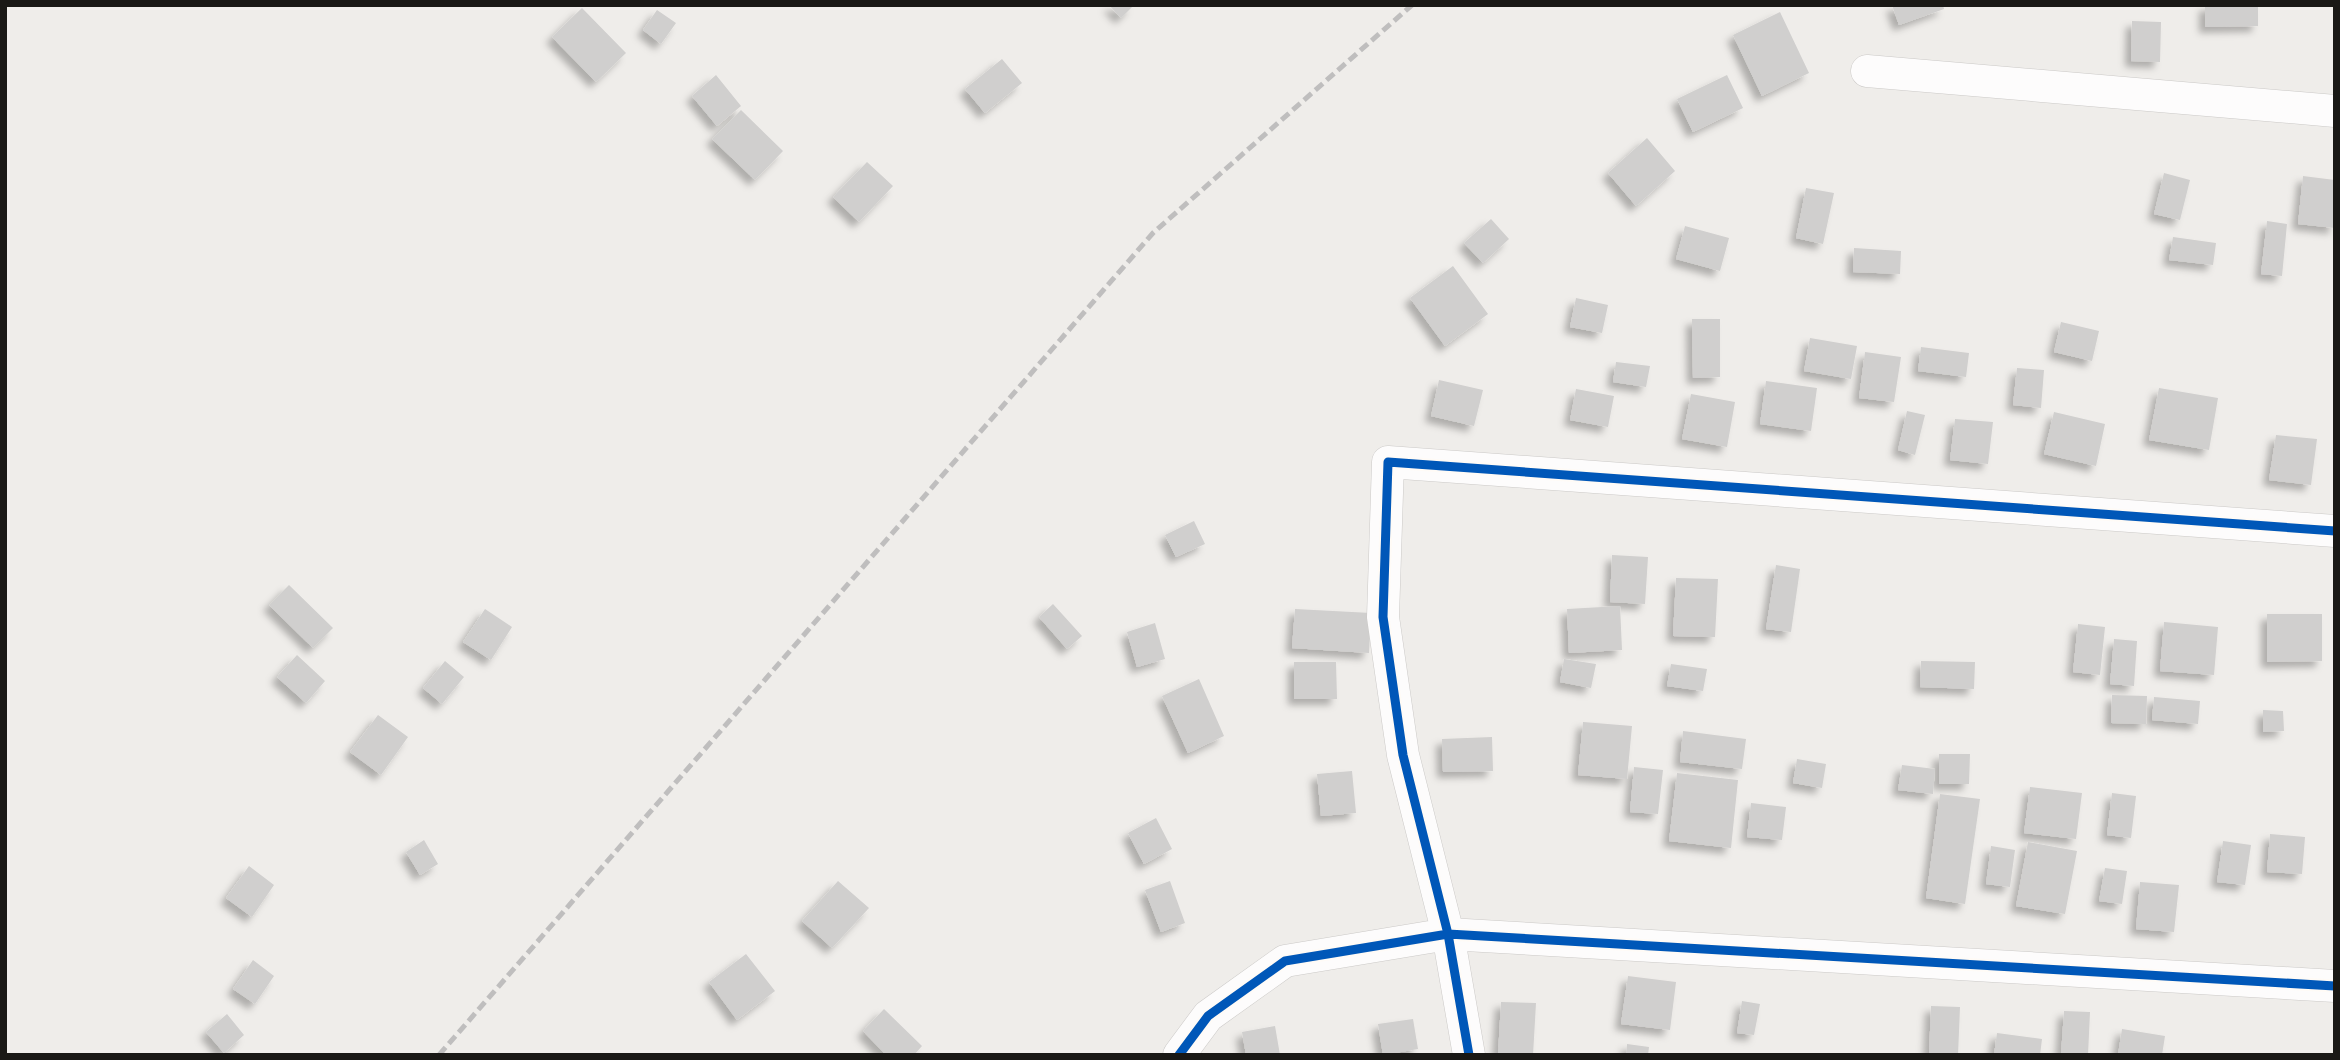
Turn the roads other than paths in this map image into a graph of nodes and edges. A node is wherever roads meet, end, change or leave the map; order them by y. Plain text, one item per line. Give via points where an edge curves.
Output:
1 (1867, 71) dead end
2 (2335, 111) edge
3 (2335, 531) edge
4 (1448, 934) junction
5 (2335, 986) edge
6 (1179, 1055) edge
7 (1469, 1055) edge

1 - 2 street
3 - 4 street via 1388,462 1383,617 1403,755
4 - 5 street
4 - 6 street via 1285,961 1208,1016
4 - 7 street

